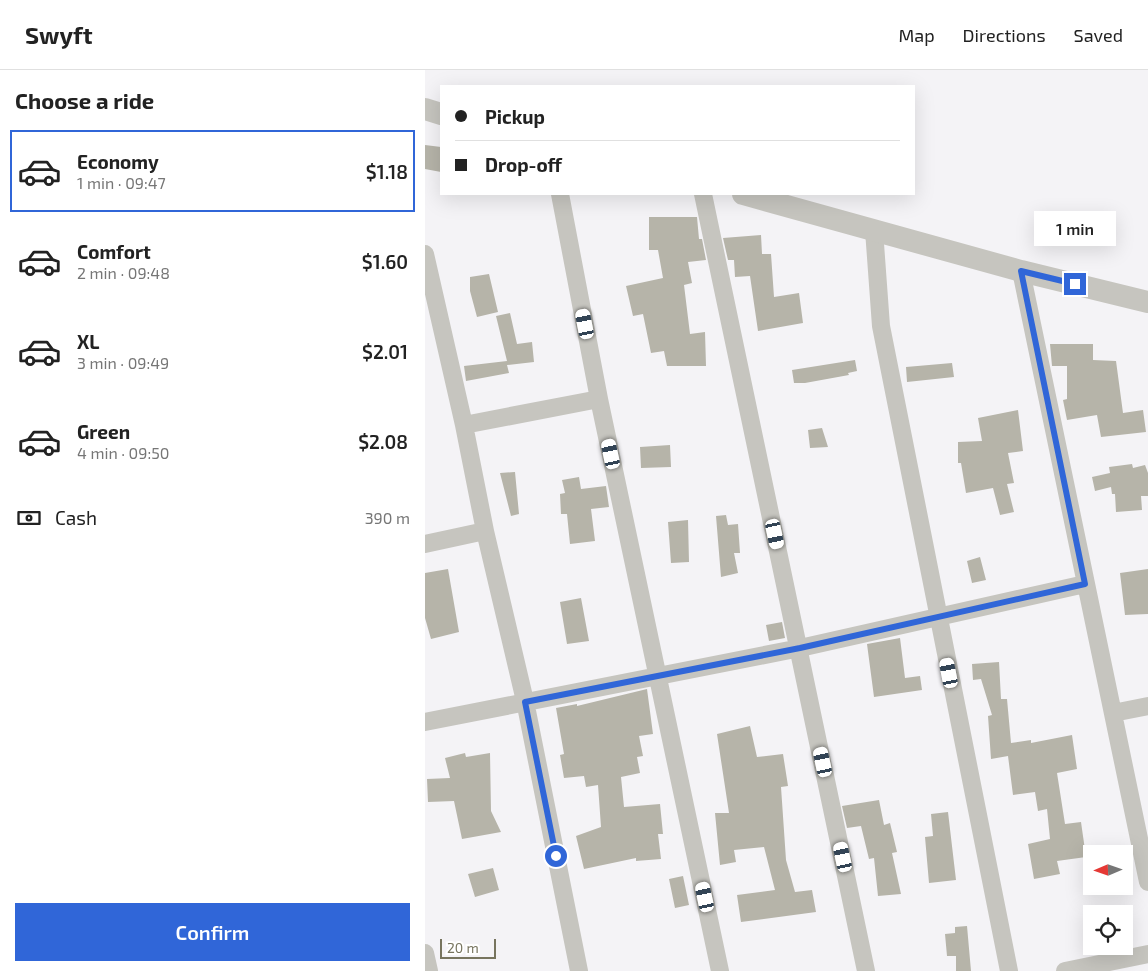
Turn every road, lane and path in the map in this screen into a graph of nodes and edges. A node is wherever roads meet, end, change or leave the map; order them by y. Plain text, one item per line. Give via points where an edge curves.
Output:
1 (425, 109) edge
2 (440, 114) edge
3 (560, 195) edge
4 (703, 195) edge
5 (747, 195) edge
6 (873, 230) junction
7 (425, 254) edge
8 (1021, 271) junction
9 (1148, 302) edge
10 (599, 399) junction
11 (464, 425) junction
12 (485, 531) junction
13 (425, 544) edge
14 (1085, 584) junction
15 (937, 617) junction
16 (800, 648) junction
17 (658, 676) junction
18 (525, 702) junction
19 (1148, 706) edge
20 (1113, 713) junction
21 (425, 722) edge
22 (1148, 882) edge
23 (425, 953) edge
24 (1148, 954) edge
25 (429, 971) edge
26 (579, 971) edge
27 (720, 971) edge
28 (866, 971) edge
29 (1009, 971) edge
30 (1065, 971) edge

1 - 2 street
3 - 10 street
4 - 16 street
5 - 6 street
6 - 8 street
6 - 15 street via 881,326
7 - 11 street
8 - 9 street
8 - 14 street
10 - 11 street
10 - 17 street
11 - 12 street
12 - 13 street
12 - 18 street
14 - 15 street
14 - 20 street
15 - 16 street
15 - 29 street
16 - 17 street
16 - 28 street
17 - 18 street
17 - 27 street
18 - 21 street
18 - 26 street
19 - 20 street
20 - 22 street
23 - 25 street
24 - 30 street

